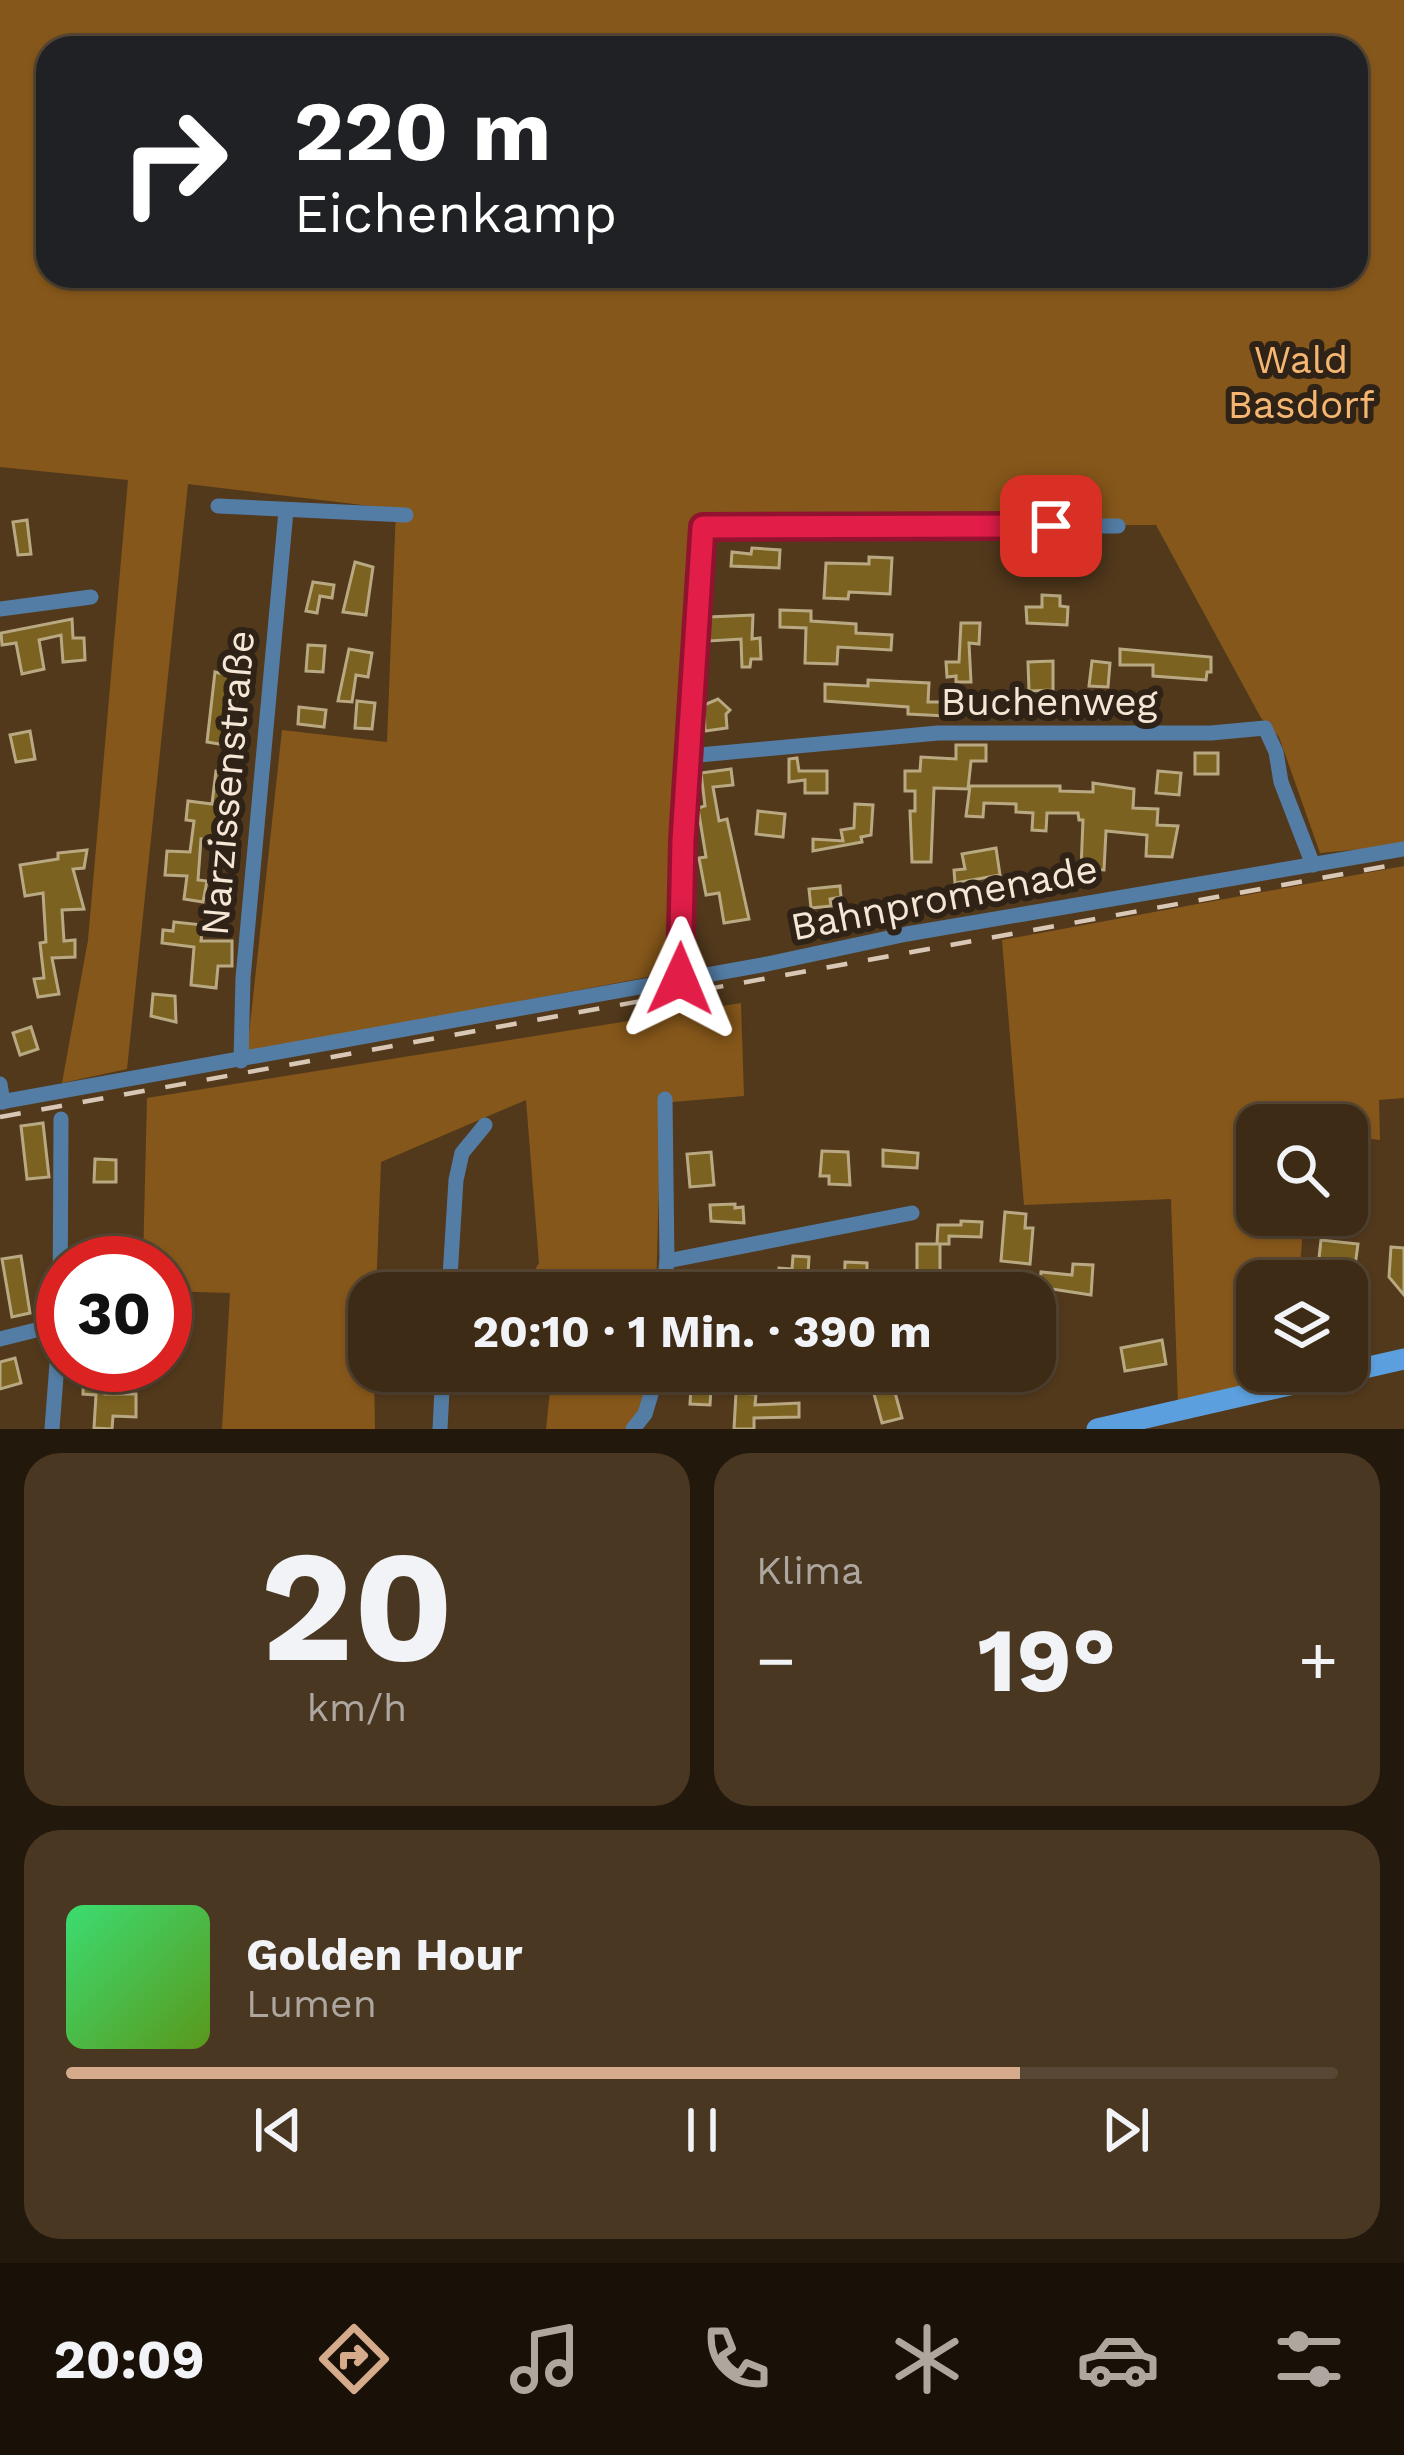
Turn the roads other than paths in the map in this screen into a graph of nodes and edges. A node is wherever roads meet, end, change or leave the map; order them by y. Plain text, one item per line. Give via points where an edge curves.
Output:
1 (218, 506) dead end
2 (286, 511) junction
3 (406, 515) dead end
4 (1118, 526) dead end
5 (91, 596) dead end
6 (0, 609) edge
7 (688, 756) junction
8 (1404, 849) edge
9 (1312, 865) junction
10 (680, 979) junction
11 (242, 1061) junction
12 (0, 1084) edge
13 (665, 1099) dead end
14 (2, 1102) edge
15 (61, 1119) dead end
16 (485, 1125) dead end
17 (912, 1213) dead end
18 (60, 1236) edge
19 (667, 1262) junction
20 (449, 1272) edge
21 (666, 1272) edge
22 (36, 1330) edge
23 (0, 1339) edge
24 (1404, 1359) edge
25 (55, 1392) edge
26 (442, 1392) edge
27 (652, 1392) edge
28 (52, 1429) edge
29 (440, 1429) edge
30 (633, 1429) edge
31 (1097, 1429) edge

1 - 2 street
2 - 3 street
2 - 11 street, Narzissenstraße via 242,978
4 - 7 street via 703,527
5 - 6 street
7 - 9 street, Buchenweg via 938,734 1265,728
7 - 10 street
8 - 9 street, Bahnpromenade
9 - 10 street, Bahnpromenade
10 - 11 street, Bahnpromenade
11 - 14 street, Bahnpromenade
12 - 14 street
13 - 19 street
15 - 18 street
16 - 20 street via 462,1154
17 - 19 street
19 - 21 street
22 - 23 street
24 - 31 main road
25 - 28 street
26 - 29 street
27 - 30 street

